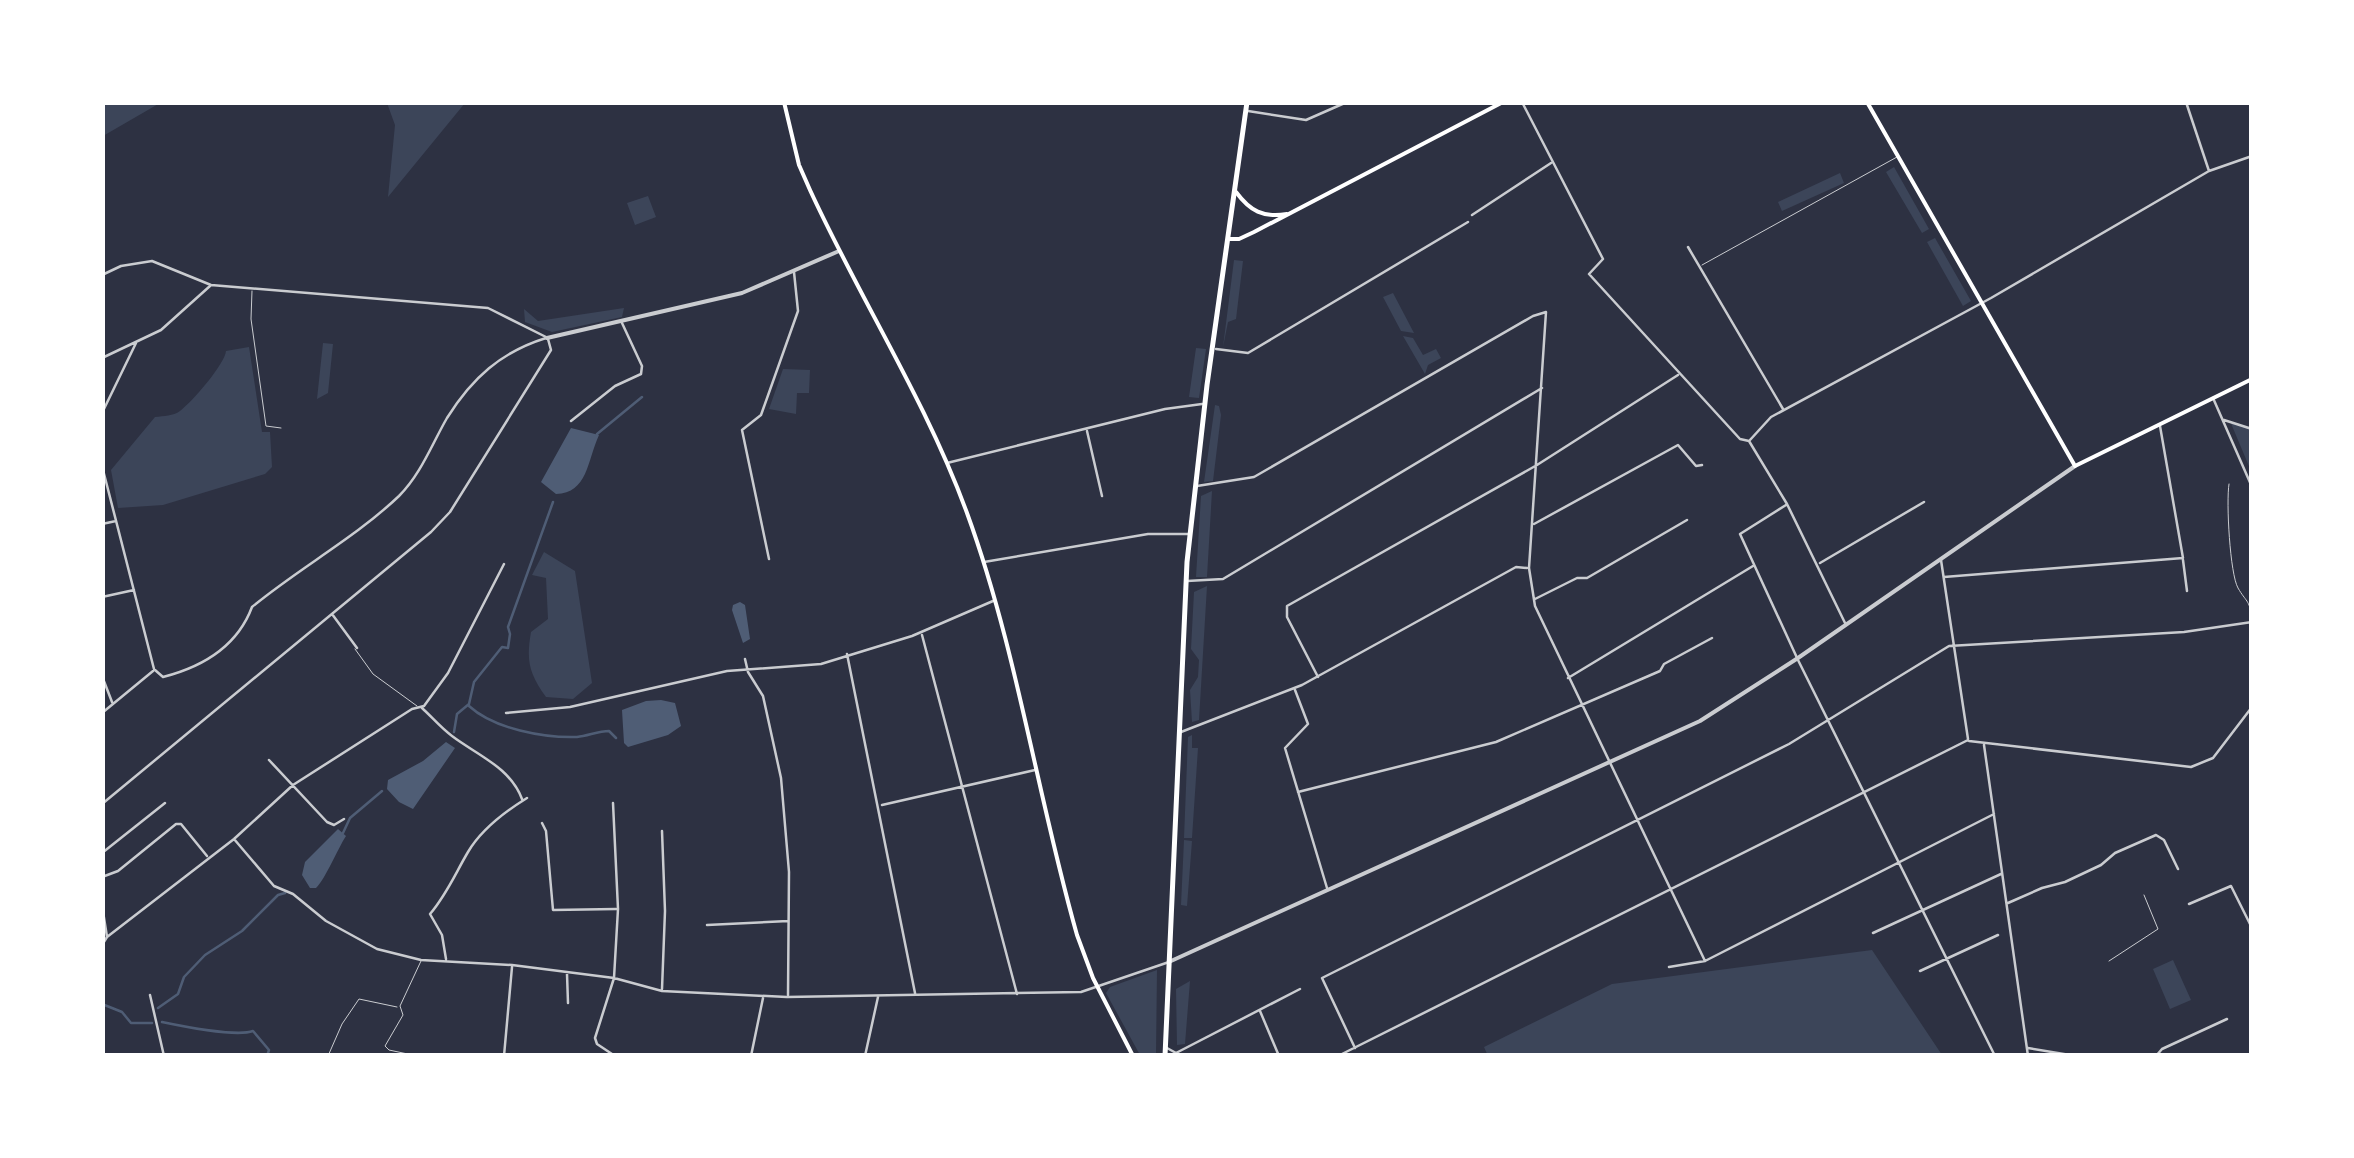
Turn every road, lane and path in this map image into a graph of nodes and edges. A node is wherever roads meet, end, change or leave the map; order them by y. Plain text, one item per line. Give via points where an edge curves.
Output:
1 (784, 102) edge
2 (1503, 102) edge
3 (1522, 102) edge
4 (1867, 102) edge
5 (2186, 102) edge
6 (1344, 103) edge
7 (1247, 106) edge
8 (2252, 156) edge
9 (1898, 157) junction
10 (1553, 162) junction
11 (2208, 171) junction
12 (1235, 190) junction
13 (1292, 213) junction
14 (1472, 215) dead end
15 (1468, 222) dead end
16 (1228, 239) junction
17 (1688, 248) dead end
18 (839, 251) junction
19 (1699, 267) junction
20 (794, 272) junction
21 (102, 275) edge
22 (211, 285) junction
23 (252, 288) junction
24 (1982, 303) junction
25 (622, 321) junction
26 (547, 338) junction
27 (136, 342) junction
28 (1212, 348) junction
29 (102, 358) edge
30 (1680, 374) junction
31 (2252, 379) edge
32 (1542, 388) junction
33 (2213, 398) junction
34 (1205, 404) junction
35 (1783, 410) junction
36 (102, 413) edge
37 (2222, 420) junction
38 (571, 421) dead end
39 (2160, 423) junction
40 (281, 428) dead end
41 (1087, 429) junction
42 (2252, 429) edge
43 (1749, 441) junction
44 (946, 464) junction
45 (1537, 465) junction
46 (1702, 465) dead end
47 (102, 466) edge
48 (2076, 466) junction
49 (2229, 484) dead end
50 (1195, 486) junction
51 (2252, 487) edge
52 (1102, 496) dead end
53 (1924, 502) dead end
54 (1787, 504) junction
55 (118, 520) junction
56 (1686, 520) dead end
57 (102, 524) edge
58 (1533, 525) junction
59 (1190, 534) junction
60 (2183, 558) junction
61 (769, 559) dead end
62 (1941, 560) junction
63 (983, 563) junction
64 (504, 564) dead end
65 (1818, 564) junction
66 (1754, 565) junction
67 (1529, 568) junction
68 (1944, 577) junction
69 (1186, 582) junction
70 (136, 590) junction
71 (2187, 591) dead end
72 (102, 597) edge
73 (1534, 600) junction
74 (994, 601) junction
75 (332, 614) junction
76 (2252, 619) edge
77 (1846, 625) junction
78 (921, 632) junction
79 (1712, 638) dead end
80 (1954, 645) junction
81 (356, 648) joint
82 (847, 654) junction
83 (1798, 658) junction
84 (745, 659) dead end
85 (154, 670) junction
86 (748, 672) junction
87 (102, 676) edge
88 (1318, 677) junction
89 (1568, 678) junction
90 (1295, 689) junction
91 (113, 705) junction
92 (1582, 705) junction
93 (420, 707) junction
94 (2252, 707) edge
95 (102, 713) edge
96 (506, 713) dead end
97 (1829, 721) junction
98 (1179, 732) junction
99 (1968, 740) junction
100 (1984, 745) junction
101 (270, 760) dead end
102 (1608, 763) junction
103 (1036, 770) junction
104 (293, 785) junction
105 (961, 786) junction
106 (1298, 792) junction
107 (1864, 794) junction
108 (166, 803) dead end
109 (613, 803) dead end
110 (102, 804) edge
111 (879, 806) junction
112 (1994, 814) junction
113 (344, 819) dead end
114 (1638, 820) junction
115 (542, 823) dead end
116 (662, 831) dead end
117 (234, 839) junction
118 (102, 853) edge
119 (209, 858) junction
120 (1900, 862) junction
121 (2178, 869) dead end
122 (2002, 873) junction
123 (102, 877) edge
124 (1327, 890) junction
125 (1672, 890) junction
126 (2144, 895) dead end
127 (2006, 903) junction
128 (2189, 904) dead end
129 (102, 905) edge
130 (618, 909) junction
131 (1924, 910) junction
132 (790, 921) junction
133 (708, 925) dead end
134 (2252, 928) edge
135 (1873, 934) dead end
136 (1998, 935) dead end
137 (107, 937) junction
138 (102, 944) edge
139 (1948, 958) junction
140 (422, 960) junction
141 (1705, 960) junction
142 (446, 961) junction
143 (2109, 961) dead end
144 (1170, 962) junction
145 (512, 965) junction
146 (1668, 968) dead end
147 (1920, 971) dead end
148 (567, 973) junction
149 (614, 978) junction
150 (1098, 988) junction
151 (1300, 989) dead end
152 (662, 990) junction
153 (150, 995) dead end
154 (916, 995) junction
155 (763, 996) junction
156 (788, 996) junction
157 (878, 996) junction
158 (1017, 996) junction
159 (568, 1003) dead end
160 (400, 1006) junction
161 (1260, 1011) junction
162 (2227, 1019) dead end
163 (1355, 1048) junction
164 (2027, 1048) junction
165 (1165, 1052) edge
166 (164, 1056) edge
167 (328, 1056) edge
168 (417, 1056) edge
169 (504, 1056) edge
170 (615, 1056) edge
171 (751, 1056) edge
172 (865, 1056) edge
173 (1133, 1056) edge
174 (1279, 1056) edge
175 (1338, 1056) edge
176 (1995, 1056) edge
177 (2028, 1056) edge
178 (2076, 1056) edge
179 (2156, 1056) edge

1 - 18 main road via 799,164
2 - 13 main road
3 - 10 street
4 - 9 main road
5 - 11 street
6 - 7 street via 1306,120
7 - 12 main road
8 - 11 street
9 - 19 lane
9 - 24 main road
10 - 14 street
10 - 30 street via 1603,259 1589,274
11 - 24 street
12 - 13 main road via 1257,213
12 - 16 main road
13 - 16 main road
15 - 28 street via 1248,353
16 - 28 main road
17 - 19 street
18 - 20 street
18 - 44 main road
19 - 35 street
20 - 25 street via 742,293
20 - 61 street via 798,311 761,415 742,430
21 - 22 street via 152,261
22 - 23 street
22 - 27 street via 161,330
23 - 26 street via 488,308
23 - 40 lane via 250,319 266,426
24 - 35 street
24 - 48 main road
25 - 26 street
25 - 38 street via 640,374
26 - 75 street via 551,350 450,512
26 - 85 street via 503,355 478,378 399,496 252,606 216,655 163,677
27 - 29 street
27 - 36 street
28 - 34 main road
30 - 43 street
30 - 45 street
31 - 33 main road
32 - 45 street
32 - 50 street via 1542,312 1254,477
32 - 69 street via 1223,579
33 - 37 street
33 - 39 main road
34 - 41 street
34 - 50 main road
35 - 43 street
37 - 42 street
37 - 51 street
39 - 48 main road
39 - 60 street
41 - 44 street
41 - 52 street
43 - 54 street
44 - 63 main road
45 - 58 street
45 - 88 street via 1287,606
46 - 58 street via 1678,444
47 - 55 street
48 - 62 street
49 - 76 lane via 2237,587 2249,600
50 - 59 main road
53 - 65 street
54 - 65 street
54 - 66 street via 1740,534
55 - 57 street
55 - 70 street
56 - 73 street via 1587,578
58 - 67 street
59 - 63 street via 1148,534
59 - 69 main road
60 - 68 street
60 - 71 street
62 - 68 street
62 - 77 street
63 - 74 main road
64 - 93 street via 448,672
65 - 77 street
66 - 83 street
66 - 89 street
67 - 73 street
67 - 88 street via 1516,567
68 - 80 street
69 - 98 main road
70 - 72 street
70 - 85 street
73 - 89 street
74 - 78 street
74 - 103 main road
75 - 81 street
75 - 110 street
76 - 80 street via 2184,632
77 - 83 street
78 - 82 street
78 - 105 street
79 - 92 street via 1660,671
80 - 97 street
80 - 99 street
81 - 93 lane via 374,674
82 - 86 street via 821,664
82 - 111 street
83 - 97 street
83 - 102 street via 1722,709
84 - 86 street
85 - 91 street
86 - 96 street via 554,710
86 - 132 street via 764,696 776,751
87 - 91 street
88 - 90 street
89 - 92 street
90 - 98 street
90 - 106 street via 1308,724 1284,748
91 - 95 street
92 - 102 street
92 - 106 street via 1496,742
93 - 104 street
93 - 142 street via 492,762 525,799 478,840 430,914
94 - 100 street via 2212,758 2192,767
97 - 107 street
97 - 114 street
98 - 144 main road
99 - 100 street
99 - 107 street
100 - 112 street
101 - 104 street
102 - 114 street
102 - 124 street
103 - 105 street
103 - 150 main road via 1071,916
104 - 113 street via 326,822
104 - 117 street
105 - 111 street
105 - 158 street
106 - 124 street
107 - 120 street
107 - 125 street
108 - 118 street
109 - 130 street
111 - 154 street
112 - 120 street
112 - 122 street
114 - 125 street
114 - 163 street via 1322,978
115 - 130 street via 553,910
116 - 152 street
117 - 119 street
117 - 140 street via 274,886 326,921 376,949
119 - 123 street via 176,824
119 - 137 street
120 - 131 street
120 - 141 street
121 - 127 street via 2156,836
122 - 127 street
122 - 131 street
124 - 144 street
125 - 141 street
125 - 163 street
126 - 143 lane via 2158,930
127 - 164 street
128 - 134 street via 2231,886
129 - 137 street
130 - 149 street
131 - 135 street
131 - 139 street
132 - 133 street
132 - 156 street
136 - 139 street
137 - 138 street
139 - 147 street
139 - 176 street
140 - 142 street
140 - 160 lane
141 - 146 street
142 - 145 street
144 - 150 street
144 - 165 main road
145 - 148 street
145 - 169 street
148 - 149 street
148 - 159 street
149 - 152 street
149 - 170 street via 595,1038
150 - 158 street
150 - 173 main road
151 - 161 street
152 - 155 street
153 - 166 street
154 - 157 street
154 - 158 street
155 - 156 street
155 - 171 street
156 - 157 street
157 - 172 street
160 - 167 lane via 359,999
160 - 168 lane via 403,1015 385,1046
161 - 165 street via 1176,1053
161 - 174 street
162 - 179 street
163 - 175 street
164 - 177 street
164 - 178 street

